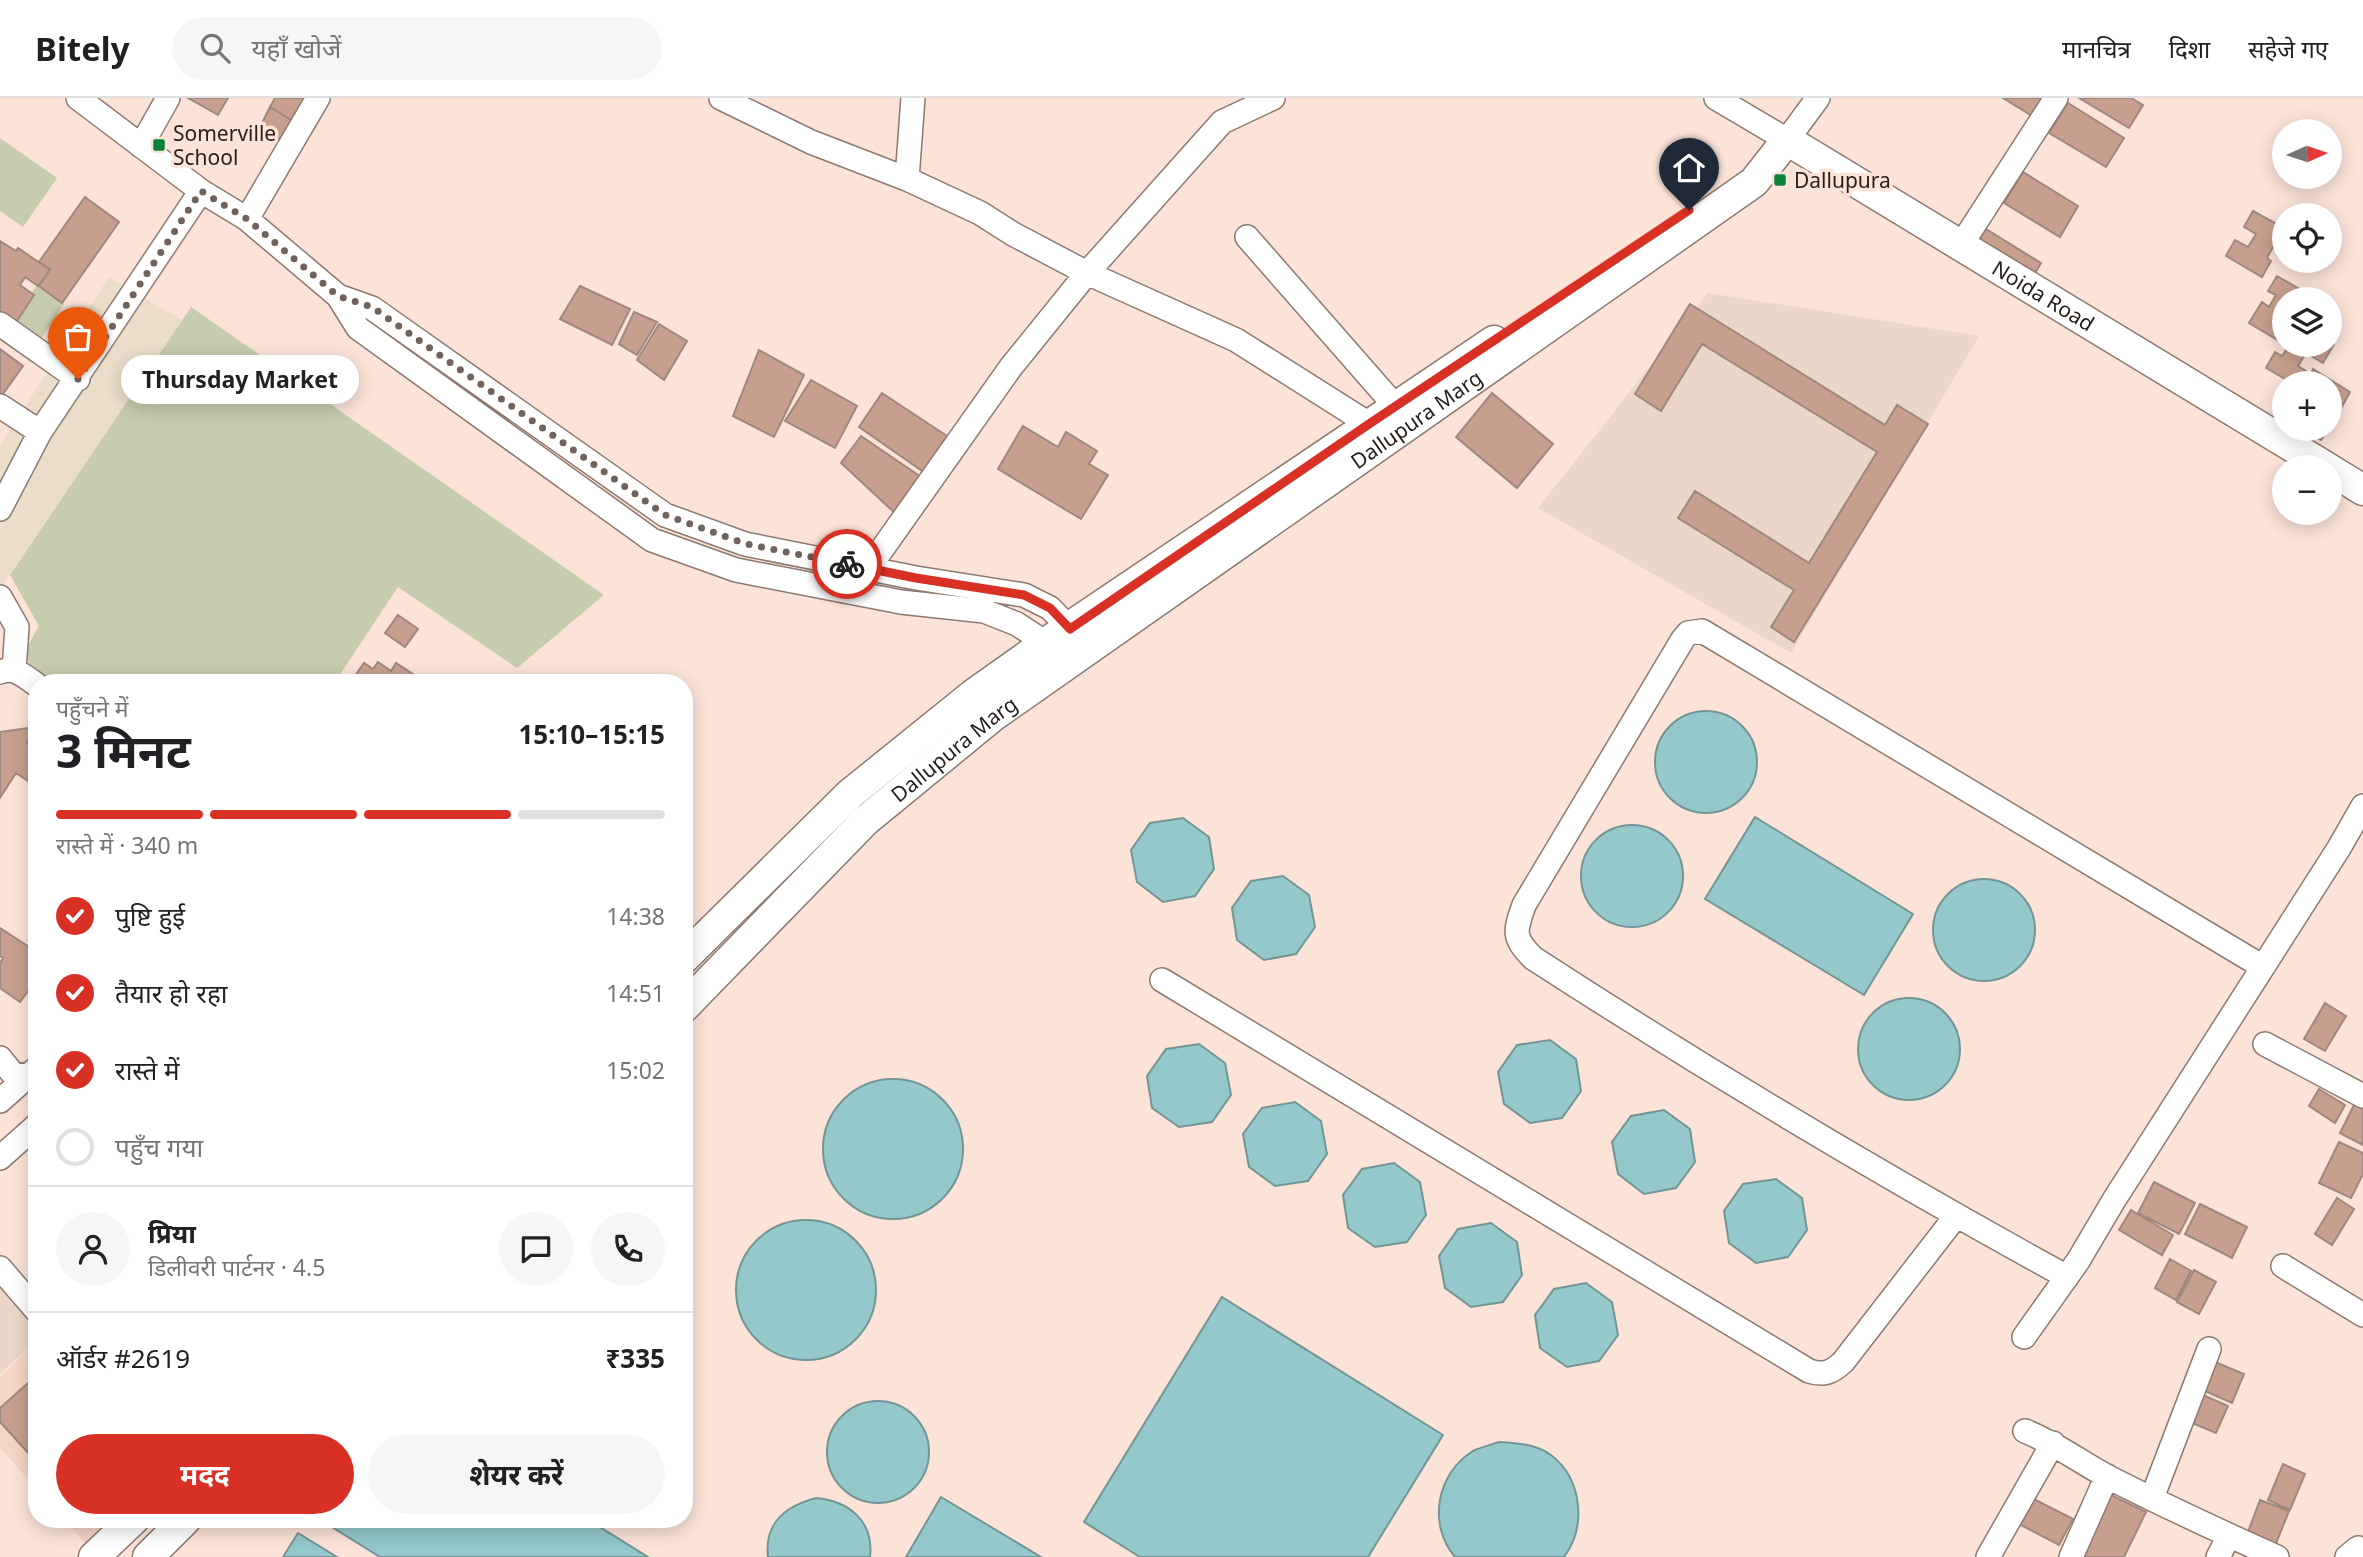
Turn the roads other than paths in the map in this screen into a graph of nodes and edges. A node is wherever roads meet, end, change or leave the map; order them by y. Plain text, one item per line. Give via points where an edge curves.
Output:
1 (78, 98) edge
2 (168, 98) edge
3 (318, 98) edge
4 (721, 98) edge
5 (1273, 98) edge
6 (1716, 98) edge
7 (1818, 98) edge
8 (2056, 98) edge
9 (910, 100) edge
10 (1787, 140) junction
11 (141, 146) junction
12 (1767, 164) junction
13 (907, 179) junction
14 (201, 191) junction
15 (247, 219) junction
16 (1247, 237) dead end
17 (1961, 244) junction
18 (1087, 274) junction
19 (338, 296) junction
20 (0, 324) edge
21 (78, 379) junction
22 (1396, 407) junction
23 (2, 411) edge
24 (1369, 424) junction
25 (40, 432) junction
26 (2307, 455) edge
27 (2342, 477) edge
28 (2363, 490) edge
29 (0, 509) edge
30 (868, 569) junction
31 (0, 597) edge
32 (1069, 640) junction
33 (7, 671) edge
34 (28, 681) edge
35 (2363, 806) edge
36 (693, 949) edge
37 (2263, 967) junction
38 (1162, 979) dead end
39 (693, 998) edge
40 (2265, 1044) dead end
41 (0, 1058) edge
42 (28, 1072) edge
43 (28, 1076) edge
44 (2363, 1096) edge
45 (0, 1101) edge
46 (28, 1133) edge
47 (0, 1158) edge
48 (1956, 1216) junction
49 (2283, 1266) dead end
50 (0, 1268) edge
51 (2067, 1277) junction
52 (28, 1301) edge
53 (2363, 1315) edge
54 (2024, 1337) dead end
55 (2209, 1349) dead end
56 (2025, 1431) dead end
57 (2053, 1443) junction
58 (2107, 1476) junction
59 (2152, 1498) junction
60 (109, 1528) edge
61 (125, 1528) edge
62 (177, 1528) edge
63 (2229, 1536) junction
64 (78, 1557) edge
65 (94, 1557) edge
66 (148, 1557) edge
67 (1988, 1557) edge
68 (2071, 1557) edge
69 (2218, 1557) edge
70 (2277, 1557) edge

1 - 11 street
2 - 11 street
3 - 15 street
4 - 13 street via 811,142
5 - 18 street via 1222,122
6 - 10 street
7 - 10 street
8 - 17 street
9 - 13 street
10 - 12 main road
10 - 17 main road, Noida Road
11 - 14 street
12 - 22 main road, Dallupura Marg via 1744,171
12 - 32 main road, Dallupura Marg via 1743,190
13 - 18 street via 980,213
14 - 15 street
14 - 21 street
15 - 19 street
16 - 22 street
17 - 26 main road, Noida Road
18 - 24 street via 1236,340
18 - 30 street via 1011,368
19 - 30 street via 372,307 665,515 746,544
19 - 32 street via 358,328 652,540 736,569 901,603 984,611
20 - 21 street
21 - 25 street
22 - 24 main road, Dallupura Marg
23 - 25 street
24 - 32 main road, Dallupura Marg
25 - 29 street
27 - 28 main road, Noida Road
30 - 32 street via 1024,595 1050,608
31 - 33 street via 17,627
32 - 36 main road, Dallupura Marg via 974,694 850,794
32 - 39 main road, Dallupura Marg via 1065,666 993,716 865,821
33 - 34 street
35 - 37 street
37 - 48 street via 1702,631 1688,633 1524,905 1516,929 1520,944 1649,1034
37 - 51 street
38 - 48 street via 1821,1375 1843,1362
40 - 44 street
41 - 42 street via 13,1073
43 - 45 street
46 - 47 street
48 - 51 street
49 - 53 street
50 - 52 street
51 - 54 street
55 - 59 street
56 - 57 street
57 - 58 street
57 - 67 street
58 - 59 street
58 - 68 street
59 - 63 street
60 - 64 street
61 - 65 main road
62 - 66 main road
63 - 69 street
63 - 70 street

